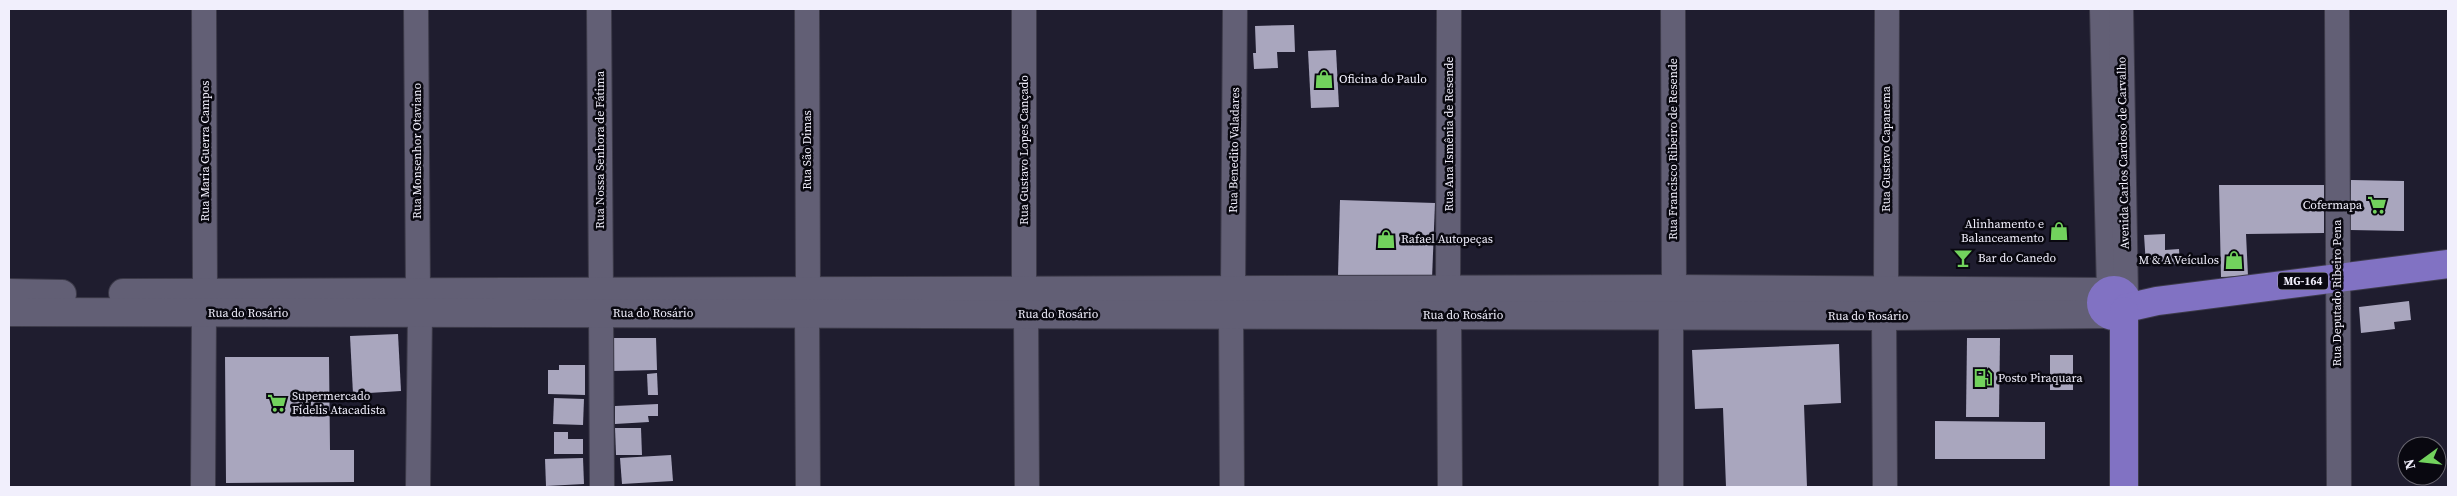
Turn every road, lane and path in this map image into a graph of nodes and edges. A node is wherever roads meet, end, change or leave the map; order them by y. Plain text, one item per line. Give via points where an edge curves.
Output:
1 (204, 9) edge
2 (416, 9) edge
3 (598, 9) edge
4 (807, 9) edge
5 (1024, 9) edge
6 (1235, 9) edge
7 (1449, 9) edge
8 (1673, 9) edge
9 (1887, 9) edge
10 (2102, 9) edge
11 (2122, 9) edge
12 (2337, 9) edge
13 (2448, 264) edge
14 (2337, 277) junction
15 (9, 293) edge
16 (1025, 302) junction
17 (1232, 302) junction
18 (1448, 302) junction
19 (1672, 302) junction
20 (205, 303) junction
21 (418, 303) junction
22 (601, 303) junction
23 (808, 303) junction
24 (1885, 303) junction
25 (2116, 304) junction
26 (9, 312) edge
27 (203, 487) edge
28 (418, 487) edge
29 (602, 487) edge
30 (808, 487) edge
31 (1027, 487) edge
32 (1232, 487) edge
33 (1450, 487) edge
34 (1671, 487) edge
35 (1885, 487) edge
36 (2106, 487) edge
37 (2124, 487) edge
38 (2339, 487) edge

1 - 20 street, Rua Maria Guerra Campos
2 - 21 street, Rua Monsenhor Otaviano
3 - 22 street, Rua Nossa Senhora de Fátima
4 - 23 street, Rua São Dimas
5 - 16 street, Rua Gustavo Lopes Cançado
6 - 17 street, Rua Benedito Valadares
7 - 18 street, Rua Ana Ismênia de Resende
8 - 19 street, Rua Francisco Ribeiro de Resende
9 - 24 street, Rua Gustavo Capanema
10 - 25 street, Avenida Carlos Cardoso de Carvalho
11 - 25 street, Avenida Carlos Cardoso de Carvalho
12 - 14 street, Rua Deputado Ribeiro Pena
13 - 14 main road, MG-164
14 - 25 main road, MG-164
14 - 38 street, Rua Deputado Ribeiro Pena
15 - 20 main road, Rua do Rosário / MG-164
16 - 17 main road, Rua do Rosário / MG-164
16 - 23 main road, Rua do Rosário / MG-164
16 - 31 street, Rua Gustavo Lopes Cançado
17 - 18 main road, Rua do Rosário / MG-164
17 - 32 street, Rua Benedito Valadares
18 - 19 main road, Rua do Rosário / MG-164
18 - 33 street, Rua Ana Ismênia de Resende
19 - 24 main road, Rua do Rosário / MG-164
19 - 34 street, Rua Francisco Ribeiro de Resende
20 - 21 main road, Rua do Rosário / MG-164
20 - 26 main road, Rua do Rosário / MG-164
20 - 27 street, Rua Maria Guerra Campos
21 - 22 main road, Rua do Rosário / MG-164
21 - 28 street, Rua Monsenhor Otaviano
22 - 23 main road, Rua do Rosário / MG-164
22 - 29 street, Rua Nossa Senhora de Fátima
23 - 30 street, Rua São Dimas
24 - 25 main road, Rua do Rosário / MG-164
24 - 35 street, Rua Gustavo Capanema
25 - 36 main road, Avenida Carlos Cardoso de Carvalho
25 - 37 main road, Avenida Carlos Cardoso de Carvalho

